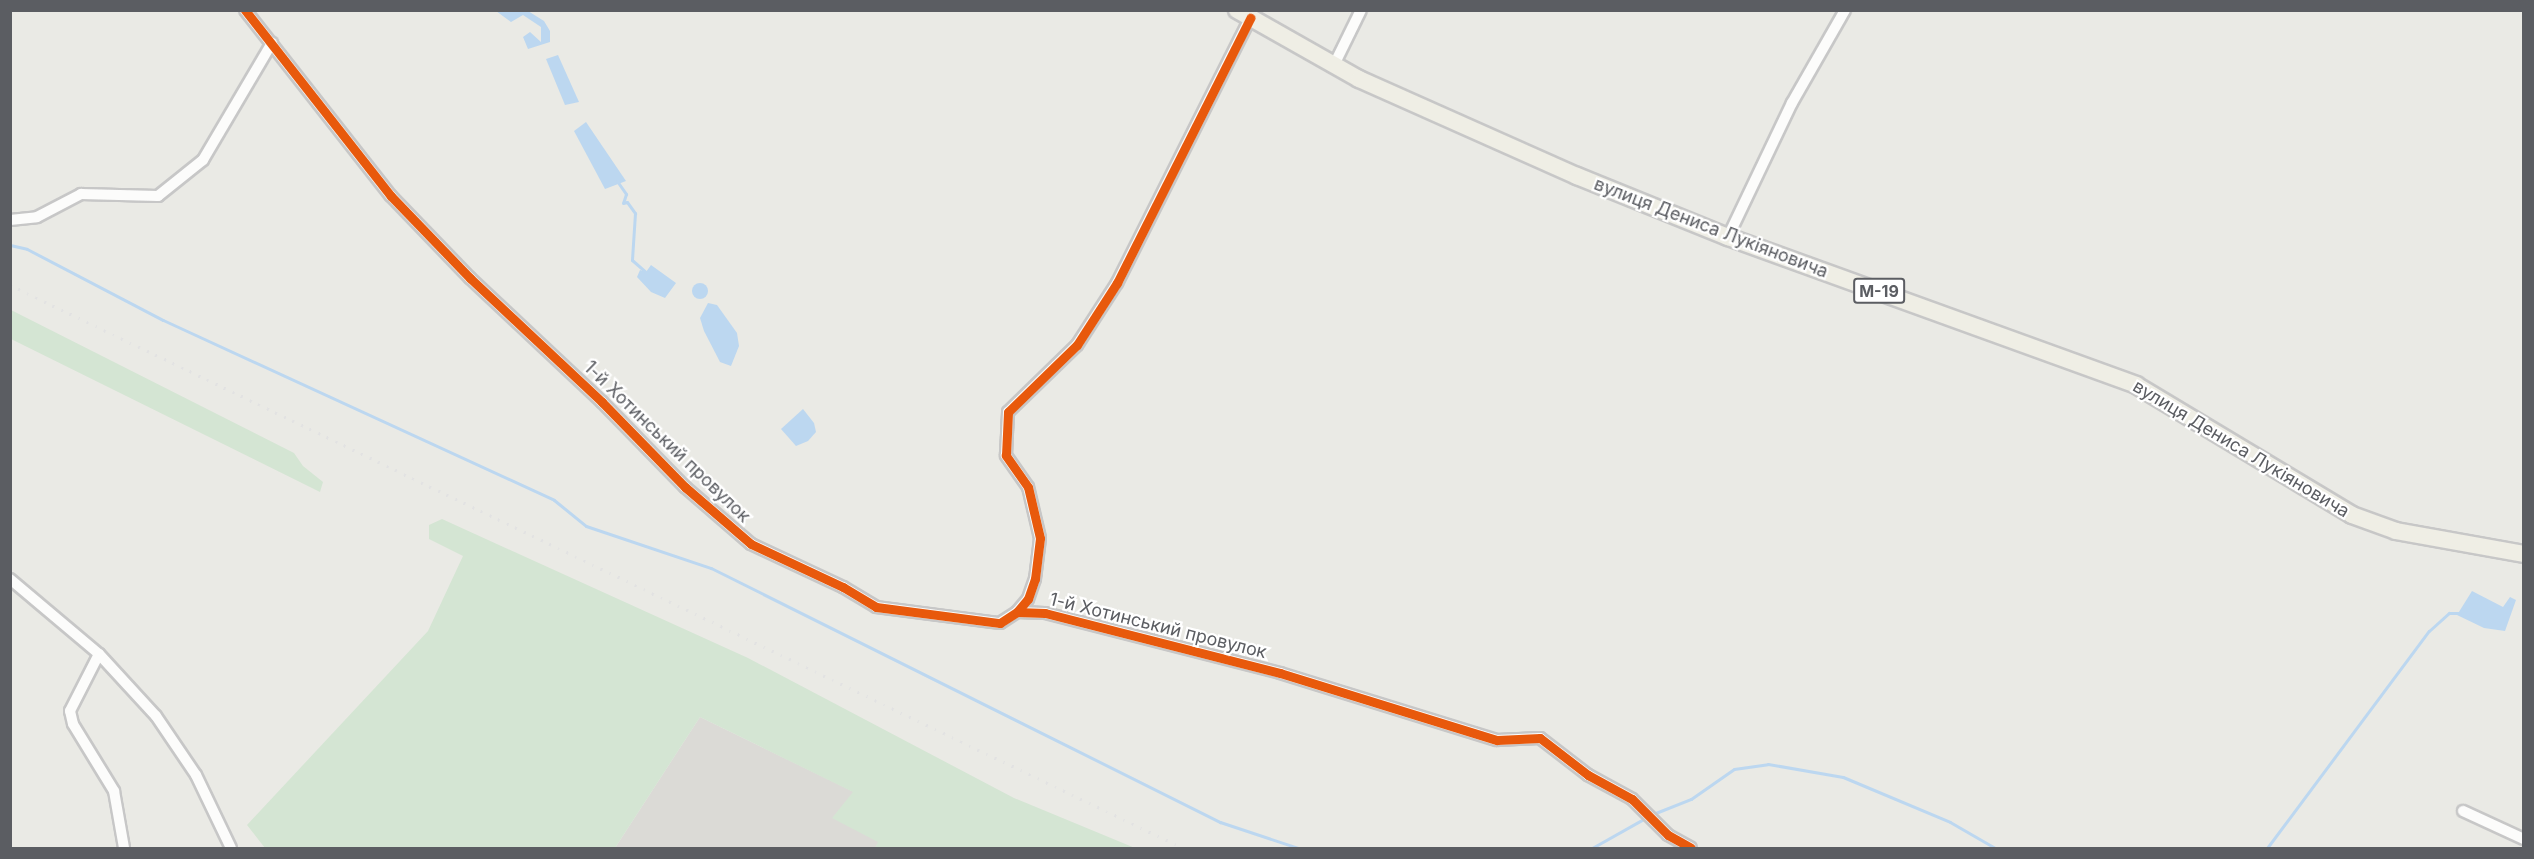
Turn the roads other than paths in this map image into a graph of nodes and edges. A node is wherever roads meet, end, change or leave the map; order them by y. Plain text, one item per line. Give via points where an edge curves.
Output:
1 (244, 10) edge
2 (1361, 10) edge
3 (1845, 10) edge
4 (1244, 14) edge
5 (272, 43) junction
6 (1334, 65) junction
7 (10, 220) edge
8 (1728, 237) junction
9 (2523, 554) edge
10 (10, 579) edge
11 (1017, 612) junction
12 (99, 654) junction
13 (2463, 812) dead end
14 (2523, 839) edge
15 (124, 849) edge
16 (231, 849) edge
17 (1691, 849) edge

1 - 5 street, 1-й Хотинський провулок
2 - 6 street
3 - 8 street via 1792,103
4 - 6 highway, вулиця Дениса Лукіяновича / М-19
4 - 11 street via 1117,283 1077,345 1008,412 1006,455 1028,487 1040,538 1035,579 1028,599
5 - 7 street via 203,160 158,196 81,194 37,217
5 - 11 street, 1-й Хотинський провулок via 392,196 470,278 602,402 685,487 751,544 843,587 876,607 1000,623
6 - 8 highway, вулиця Дениса Лукіяновича / М-19 via 1443,120
8 - 9 highway, вулиця Дениса Лукіяновича / М-19 via 2136,385 2352,515 2396,531
10 - 12 street
11 - 17 street, 1-й Хотинський провулок via 1045,613 1112,628 1280,673 1497,740 1540,738 1588,776 1632,798 1668,835
12 - 15 street via 70,711 73,724 114,791
12 - 16 street via 163,726 196,775
13 - 14 street

